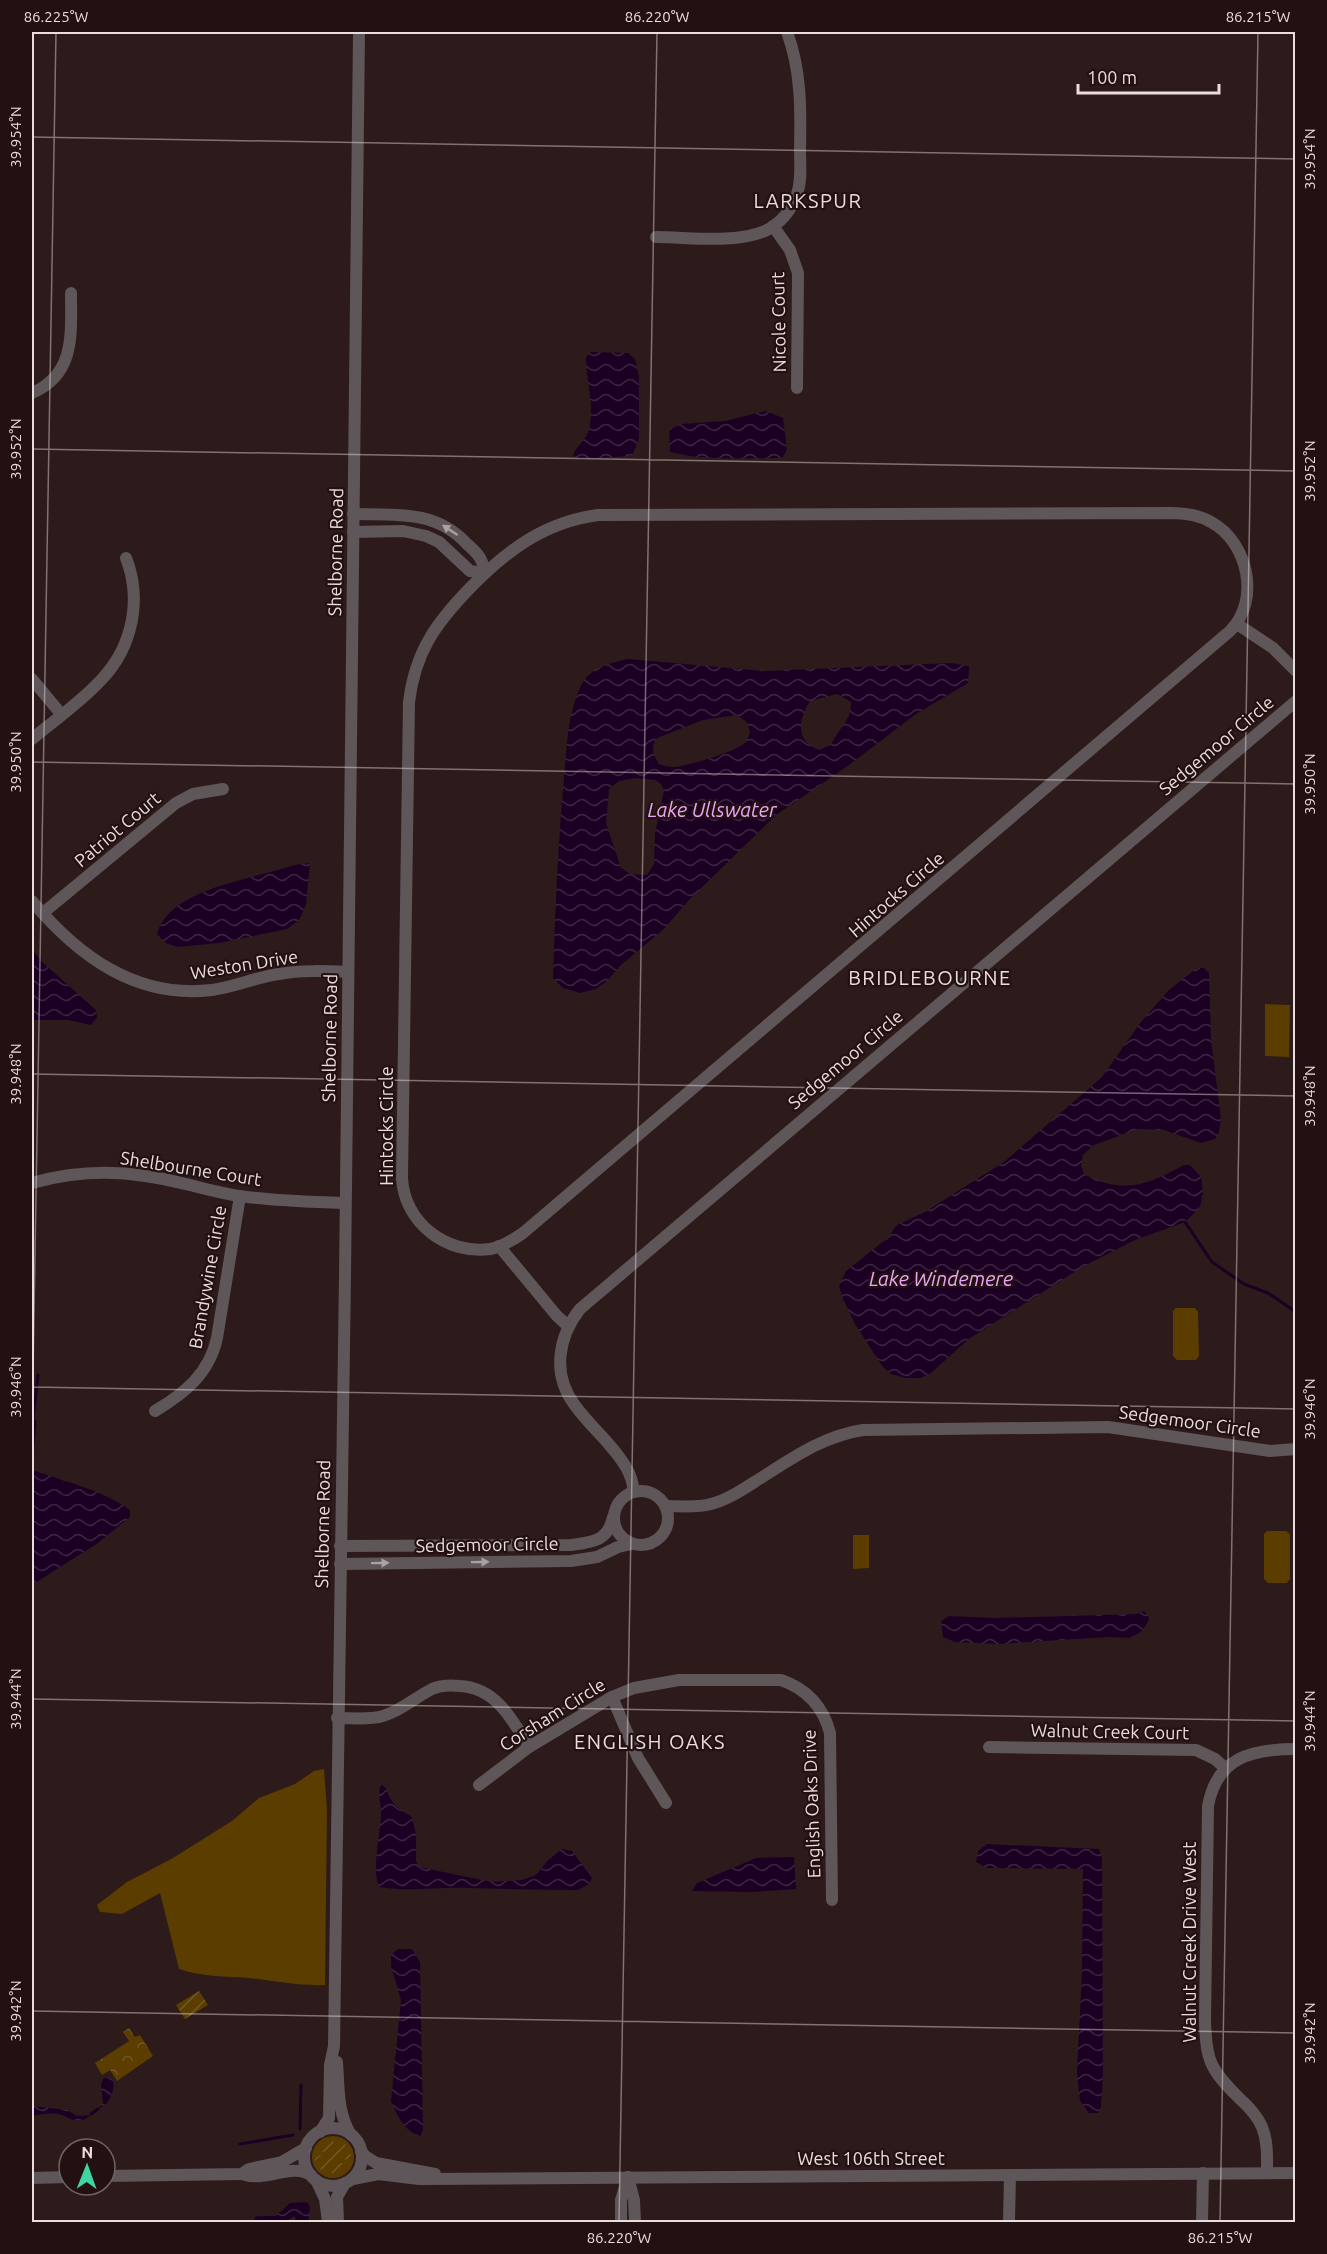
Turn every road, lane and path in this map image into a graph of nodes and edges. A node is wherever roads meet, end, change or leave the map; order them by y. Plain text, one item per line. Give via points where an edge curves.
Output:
1 (358, 32) edge
2 (786, 32) edge
3 (773, 226) junction
4 (656, 237) dead end
5 (71, 293) dead end
6 (797, 388) dead end
7 (32, 393) edge
8 (354, 514) junction
9 (353, 532) junction
10 (126, 558) dead end
11 (485, 573) junction
12 (1237, 624) junction
13 (1296, 671) edge
14 (32, 679) edge
15 (1296, 701) edge
16 (61, 714) junction
17 (32, 739) edge
18 (223, 789) dead end
19 (32, 900) edge
20 (43, 913) junction
21 (348, 972) junction
22 (32, 1183) edge
23 (240, 1196) junction
24 (345, 1203) junction
25 (499, 1246) junction
26 (568, 1326) junction
27 (155, 1411) dead end
28 (1296, 1449) edge
29 (634, 1492) junction
30 (665, 1506) junction
31 (613, 1517) junction
32 (632, 1544) junction
33 (340, 1546) junction
34 (340, 1564) junction
35 (793, 1684) joint
36 (612, 1697) junction
37 (337, 1718) junction
38 (529, 1747) junction
39 (989, 1747) dead end
40 (1296, 1749) edge
41 (1225, 1768) junction
42 (479, 1785) dead end
43 (666, 1803) dead end
44 (832, 1900) dead end
45 (334, 2046) junction
46 (320, 2132) junction
47 (352, 2135) junction
48 (306, 2148) junction
49 (362, 2151) junction
50 (1203, 2173) junction
51 (1267, 2173) junction
52 (1296, 2173) edge
53 (242, 2174) junction
54 (1010, 2175) junction
55 (117, 2176) edge
56 (57, 2177) edge
57 (313, 2177) junction
58 (628, 2177) junction
59 (32, 2178) edge
60 (448, 2178) junction
61 (349, 2181) junction
62 (328, 2223) edge
63 (338, 2223) edge
64 (621, 2223) edge
65 (635, 2223) edge
66 (1009, 2223) edge
67 (1202, 2223) edge

1 - 8 street, Shelborne Road
2 - 3 street via 800,90 800,178 791,207
3 - 4 street via 744,238
3 - 6 street, Nicole Court via 790,250 798,273
5 - 7 street via 71,333 64,363 52,379
8 - 9 street, Shelborne Road
11 -> 8 street via 482,559 462,538 431,519 407,514
9 - 11 street via 403,531 426,536 439,542 470,571
9 - 21 street, Shelborne Road
10 - 16 street via 135,592 128,637 103,679
11 - 12 street, Hintocks Circle via 533,535 570,520 598,515 1182,513 1214,523 1239,549 1248,582
11 - 25 street, Hintocks Circle via 439,622 419,659 411,689 402,1178 408,1206 434,1235 458,1247
12 - 13 street via 1273,648
12 - 25 street, Hintocks Circle via 524,1233
14 - 16 street
15 - 26 street, Sedgemoor Circle via 586,1304
16 - 17 street
18 - 20 street, Patriot Court via 193,794 176,803
19 - 20 street, Weston Drive
20 - 21 street, Weston Drive via 94,960 149,987 192,992 278,974
21 - 24 street, Shelborne Road
22 - 23 street, Shelbourne Court via 121,1173
23 - 24 street, Shelbourne Court
23 - 27 street, Brandywine Circle via 211,1357 186,1391
24 - 33 street, Shelborne Road
25 - 26 street
26 - 29 street, Sedgemoor Circle via 560,1361 566,1389 575,1406 627,1468
28 - 30 street, Sedgemoor Circle via 1270,1451 1108,1427 863,1430 814,1445 717,1503
29 - 30 street via 649,1492
29 - 31 street via 622,1498
30 - 32 street via 668,1520 663,1533 653,1543
31 - 32 street via 616,1531
31 - 33 street, Sedgemoor Circle via 604,1536 571,1545
34 -> 32 street, Sedgemoor Circle via 571,1561 597,1557
33 - 34 street, Shelborne Road
34 - 37 street, Shelborne Road
35 - 36 street, Corsham Circle via 771,1679 670,1681 643,1685
35 - 44 street, English Oaks Drive via 812,1698 830,1733
36 - 38 street, Corsham Circle
36 - 43 street via 638,1758
37 - 38 street via 383,1716 438,1687 466,1686 494,1698
37 - 45 street, Shelborne Road
38 - 42 street, Corsham Circle
39 - 41 street, Walnut Creek Court via 1196,1750
40 - 41 street via 1259,1751
41 - 51 street, Walnut Creek Drive West via 1212,1789 1208,1806 1205,2042 1214,2070 1261,2124 1267,2147
45 - 46 street, Shelborne Road via 329,2118
45 - 47 street, Shelborne Road via 341,2112
46 - 47 street via 337,2129
46 - 48 street
47 - 49 street
48 - 53 street via 282,2162
48 - 57 street via 305,2162
49 - 60 street, West 106th Street via 376,2163
49 - 61 street via 361,2166
50 - 51 street, West 106th Street
50 - 54 street, West 106th Street
50 - 67 street
51 - 52 street, West 106th Street
53 - 55 street
53 - 57 street via 262,2177 300,2169
54 - 58 street, West 106th Street
54 - 66 street
56 - 59 street
57 - 61 street via 330,2186
57 - 62 street via 325,2199
58 - 60 street, West 106th Street
58 - 64 street via 621,2200
58 - 65 street
60 - 61 street, West 106th Street via 378,2174
61 - 63 street via 337,2197

